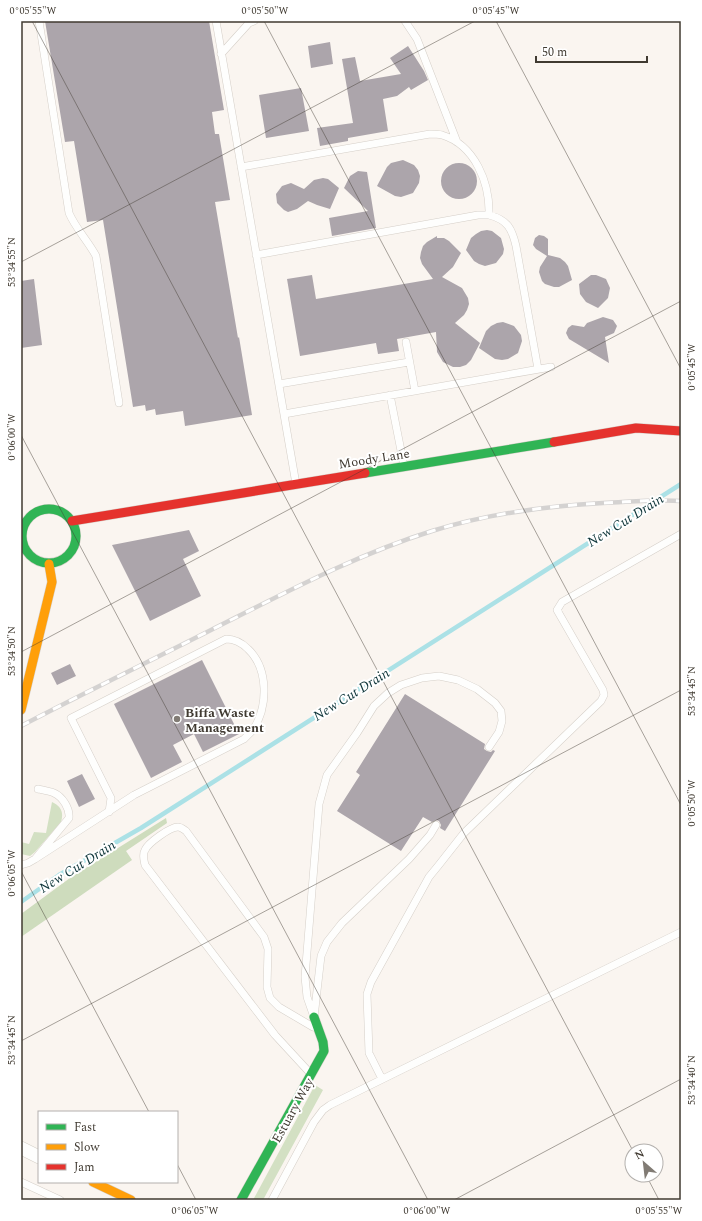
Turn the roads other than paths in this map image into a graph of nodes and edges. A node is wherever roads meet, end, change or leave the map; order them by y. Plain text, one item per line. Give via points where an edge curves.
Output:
1 (39, 21) edge
2 (216, 21) edge
3 (254, 21) edge
4 (405, 21) edge
5 (221, 54) junction
6 (456, 142) junction
7 (241, 166) junction
8 (489, 215) junction
9 (256, 255) junction
10 (406, 342) dead end
11 (409, 362) junction
12 (551, 367) dead end
13 (538, 370) junction
14 (279, 384) junction
15 (415, 391) junction
16 (390, 396) junction
17 (119, 403) dead end
18 (284, 414) junction
19 (681, 431) edge
20 (404, 466) junction
21 (296, 484) junction
22 (72, 521) junction
23 (681, 534) edge
24 (21, 536) edge
25 (49, 564) junction
26 (22, 703) edge
27 (489, 747) dead end
28 (38, 789) dead end
29 (109, 812) junction
30 (436, 825) dead end
31 (35, 859) junction
32 (21, 865) edge
33 (681, 932) edge
34 (314, 1017) junction
35 (320, 1031) junction
36 (311, 1074) junction
37 (382, 1079) junction
38 (21, 1148) edge
39 (38, 1156) edge
40 (21, 1182) edge
41 (95, 1183) edge
42 (60, 1200) edge
43 (131, 1200) edge
44 (241, 1200) edge
45 (272, 1200) edge

1 - 17 lane via 69,213 96,256
2 - 5 lane
3 - 5 lane via 249,23
4 - 6 lane via 417,39
5 - 7 lane
6 - 7 lane via 442,135 430,134
6 - 8 lane via 469,153 480,170 486,188
7 - 9 lane
8 - 9 lane
8 - 13 lane via 507,224 513,233
9 - 14 lane
10 - 11 lane
11 - 14 lane
11 - 15 lane
12 - 13 lane
13 - 15 lane
14 - 18 lane
15 - 16 lane
16 - 18 lane
16 - 20 lane
18 - 21 lane
19 - 20 street, Moody Lane via 636,428
20 - 21 street, Moody Lane
21 - 22 street, Moody Lane
22 - 24 street via 63,512 46,509 28,518
22 - 25 street via 76,530 76,542 72,551 66,558
23 - 37 lane via 562,602 557,610 604,695 602,700 464,833 429,877 371,982 367,994 369,1052
24 - 25 street via 24,548 30,556
25 - 26 street via 52,582
27 - 34 lane via 499,732 502,721 501,711 495,703 478,689 458,680 439,676 422,678 401,685 379,702 327,775 319,804 305,977 307,997
28 - 31 lane via 54,793 61,798 70,814
29 - 29 lane via 134,795 244,739 253,730 261,711 265,690 261,670 254,654 244,645 233,639 226,639 71,718 111,798
29 - 31 lane
30 - 34 lane via 409,859 342,923 327,942 321,956
31 - 32 lane
33 - 37 lane
34 - 35 street, Estuary Way
35 - 36 street, Estuary Way via 324,1051
35 - 36 lane via 279,1007 270,998 267,987 268,949 264,937 186,831 180,827 173,827 151,842 143,858 146,865 275,1035
36 - 44 street, Estuary Way
37 - 45 lane via 330,1104 323,1110
38 - 39 street
40 - 42 lane
41 - 43 street

